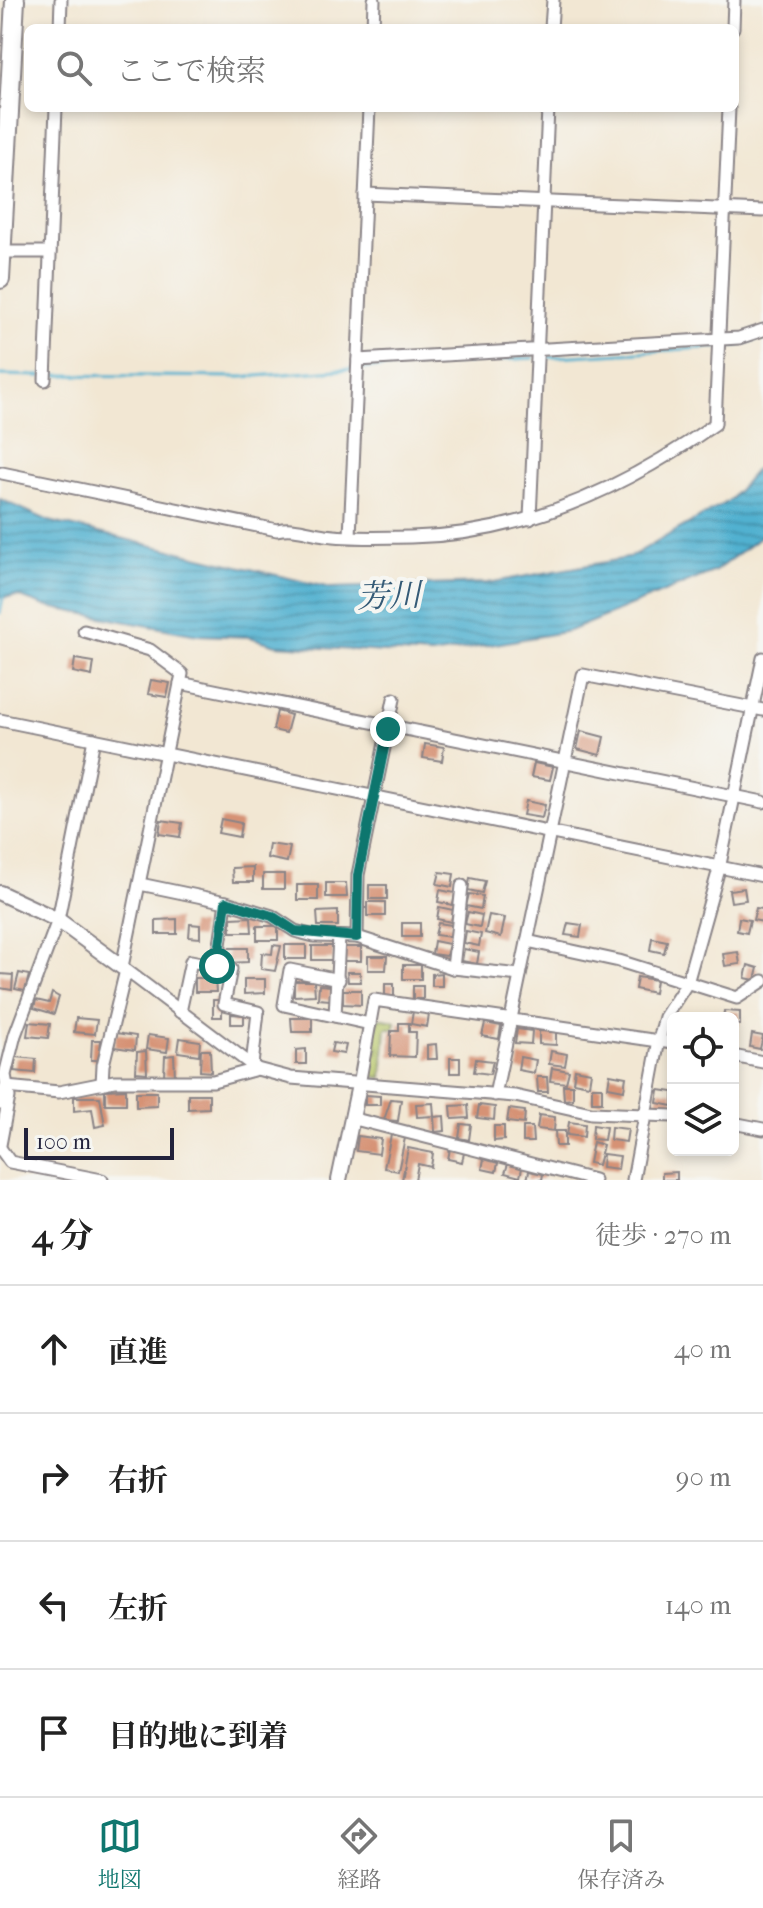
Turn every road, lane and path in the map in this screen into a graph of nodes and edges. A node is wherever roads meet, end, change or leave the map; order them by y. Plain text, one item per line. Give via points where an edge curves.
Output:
1 (15, 0) edge
2 (61, 0) edge
3 (374, 0) edge
4 (553, 0) edge
5 (734, 0) edge
6 (60, 24) edge
7 (373, 24) edge
8 (551, 24) edge
9 (733, 24) edge
10 (56, 112) edge
11 (369, 112) edge
12 (548, 112) edge
13 (729, 112) edge
14 (365, 194) junction
15 (544, 202) junction
16 (725, 209) junction
17 (763, 211) edge
18 (1, 252) edge
19 (50, 252) junction
20 (0, 279) edge
21 (763, 330) edge
22 (719, 339) junction
23 (538, 351) junction
24 (358, 361) junction
25 (46, 374) dead end
26 (2, 473) edge
27 (530, 519) junction
28 (350, 536) junction
29 (84, 631) dead end
30 (763, 658) edge
31 (180, 683) junction
32 (394, 699) dead end
33 (758, 709) edge
34 (0, 720) edge
35 (389, 725) junction
36 (94, 739) junction
37 (166, 754) junction
38 (565, 761) junction
39 (734, 796) junction
40 (373, 797) junction
41 (763, 802) edge
42 (549, 833) junction
43 (719, 869) junction
44 (763, 876) edge
45 (140, 884) junction
46 (462, 886) dead end
47 (0, 893) edge
48 (226, 902) junction
49 (58, 920) junction
50 (339, 937) junction
51 (357, 937) junction
52 (527, 941) junction
53 (217, 966) junction
54 (124, 968) junction
55 (453, 968) junction
56 (520, 975) junction
57 (339, 980) junction
58 (763, 981) edge
59 (687, 983) junction
60 (180, 1012) junction
61 (335, 1016) junction
62 (511, 1017) junction
63 (370, 1024) junction
64 (659, 1040) junction
65 (667, 1042) edge
66 (739, 1057) edge
67 (763, 1062) edge
68 (255, 1067) junction
69 (102, 1084) junction
70 (359, 1085) junction
71 (6, 1087) junction
72 (495, 1095) junction
73 (0, 1104) edge
74 (667, 1116) edge
75 (644, 1117) junction
76 (351, 1118) junction
77 (739, 1124) edge
78 (763, 1129) edge
79 (0, 1147) edge
80 (102, 1180) edge
81 (339, 1180) edge
82 (594, 1180) edge
83 (633, 1180) edge

1 - 18 highway
2 - 6 street
3 - 7 street
4 - 8 street
5 - 9 street
10 - 19 street
11 - 14 street
12 - 15 street
13 - 16 street
14 - 15 street
14 - 24 street
15 - 16 street
15 - 23 street
16 - 17 street
16 - 22 street
18 - 19 street
18 - 20 highway
19 - 25 street
21 - 22 street
22 - 23 street
22 - 27 street via 715,424 620,485
23 - 24 street
23 - 27 street
24 - 28 street
26 - 28 street via 277,530
27 - 28 street via 468,533
29 - 31 street via 150,650 182,674
30 - 33 street
31 - 35 street
31 - 37 street
32 - 35 street
33 - 38 street via 589,673 583,675
33 - 39 street
34 - 36 street
35 - 38 street
35 - 40 street
36 - 37 street
36 - 49 street
37 - 40 street
37 - 45 street
38 - 39 street
38 - 42 street
39 - 41 street
39 - 43 street
40 - 42 street
40 - 51 street via 358,875
42 - 43 street
42 - 52 street
43 - 44 street
43 - 59 street
45 - 48 street
45 - 54 street
46 - 55 street
47 - 49 street
48 - 50 street via 272,916 295,931
48 - 53 street
49 - 54 street
49 - 71 street via 15,1035
50 - 51 street
50 - 57 street
51 - 55 street
52 - 56 street
52 - 59 street via 619,961
53 - 60 street via 191,961
53 - 68 street via 231,969 224,1004 258,1012
54 - 60 street
54 - 69 street
55 - 56 street
56 - 62 street
57 - 61 street
57 - 61 street via 290,970 284,1005
58 - 59 street via 737,998
59 - 64 street via 665,1017
60 - 68 street
61 - 63 street
62 - 63 street via 374,1000
62 - 64 street
62 - 72 street
63 - 70 street
64 - 65 street
64 - 75 street
66 - 67 street
68 - 69 street via 213,1081
68 - 70 street via 291,1078
69 - 71 street via 59,1092
70 - 72 street
70 - 76 street
71 - 73 street
71 - 79 street
72 - 75 street
74 - 75 street
75 - 83 street
76 - 81 street
76 - 82 street
77 - 78 street
79 - 80 street via 10,1162

